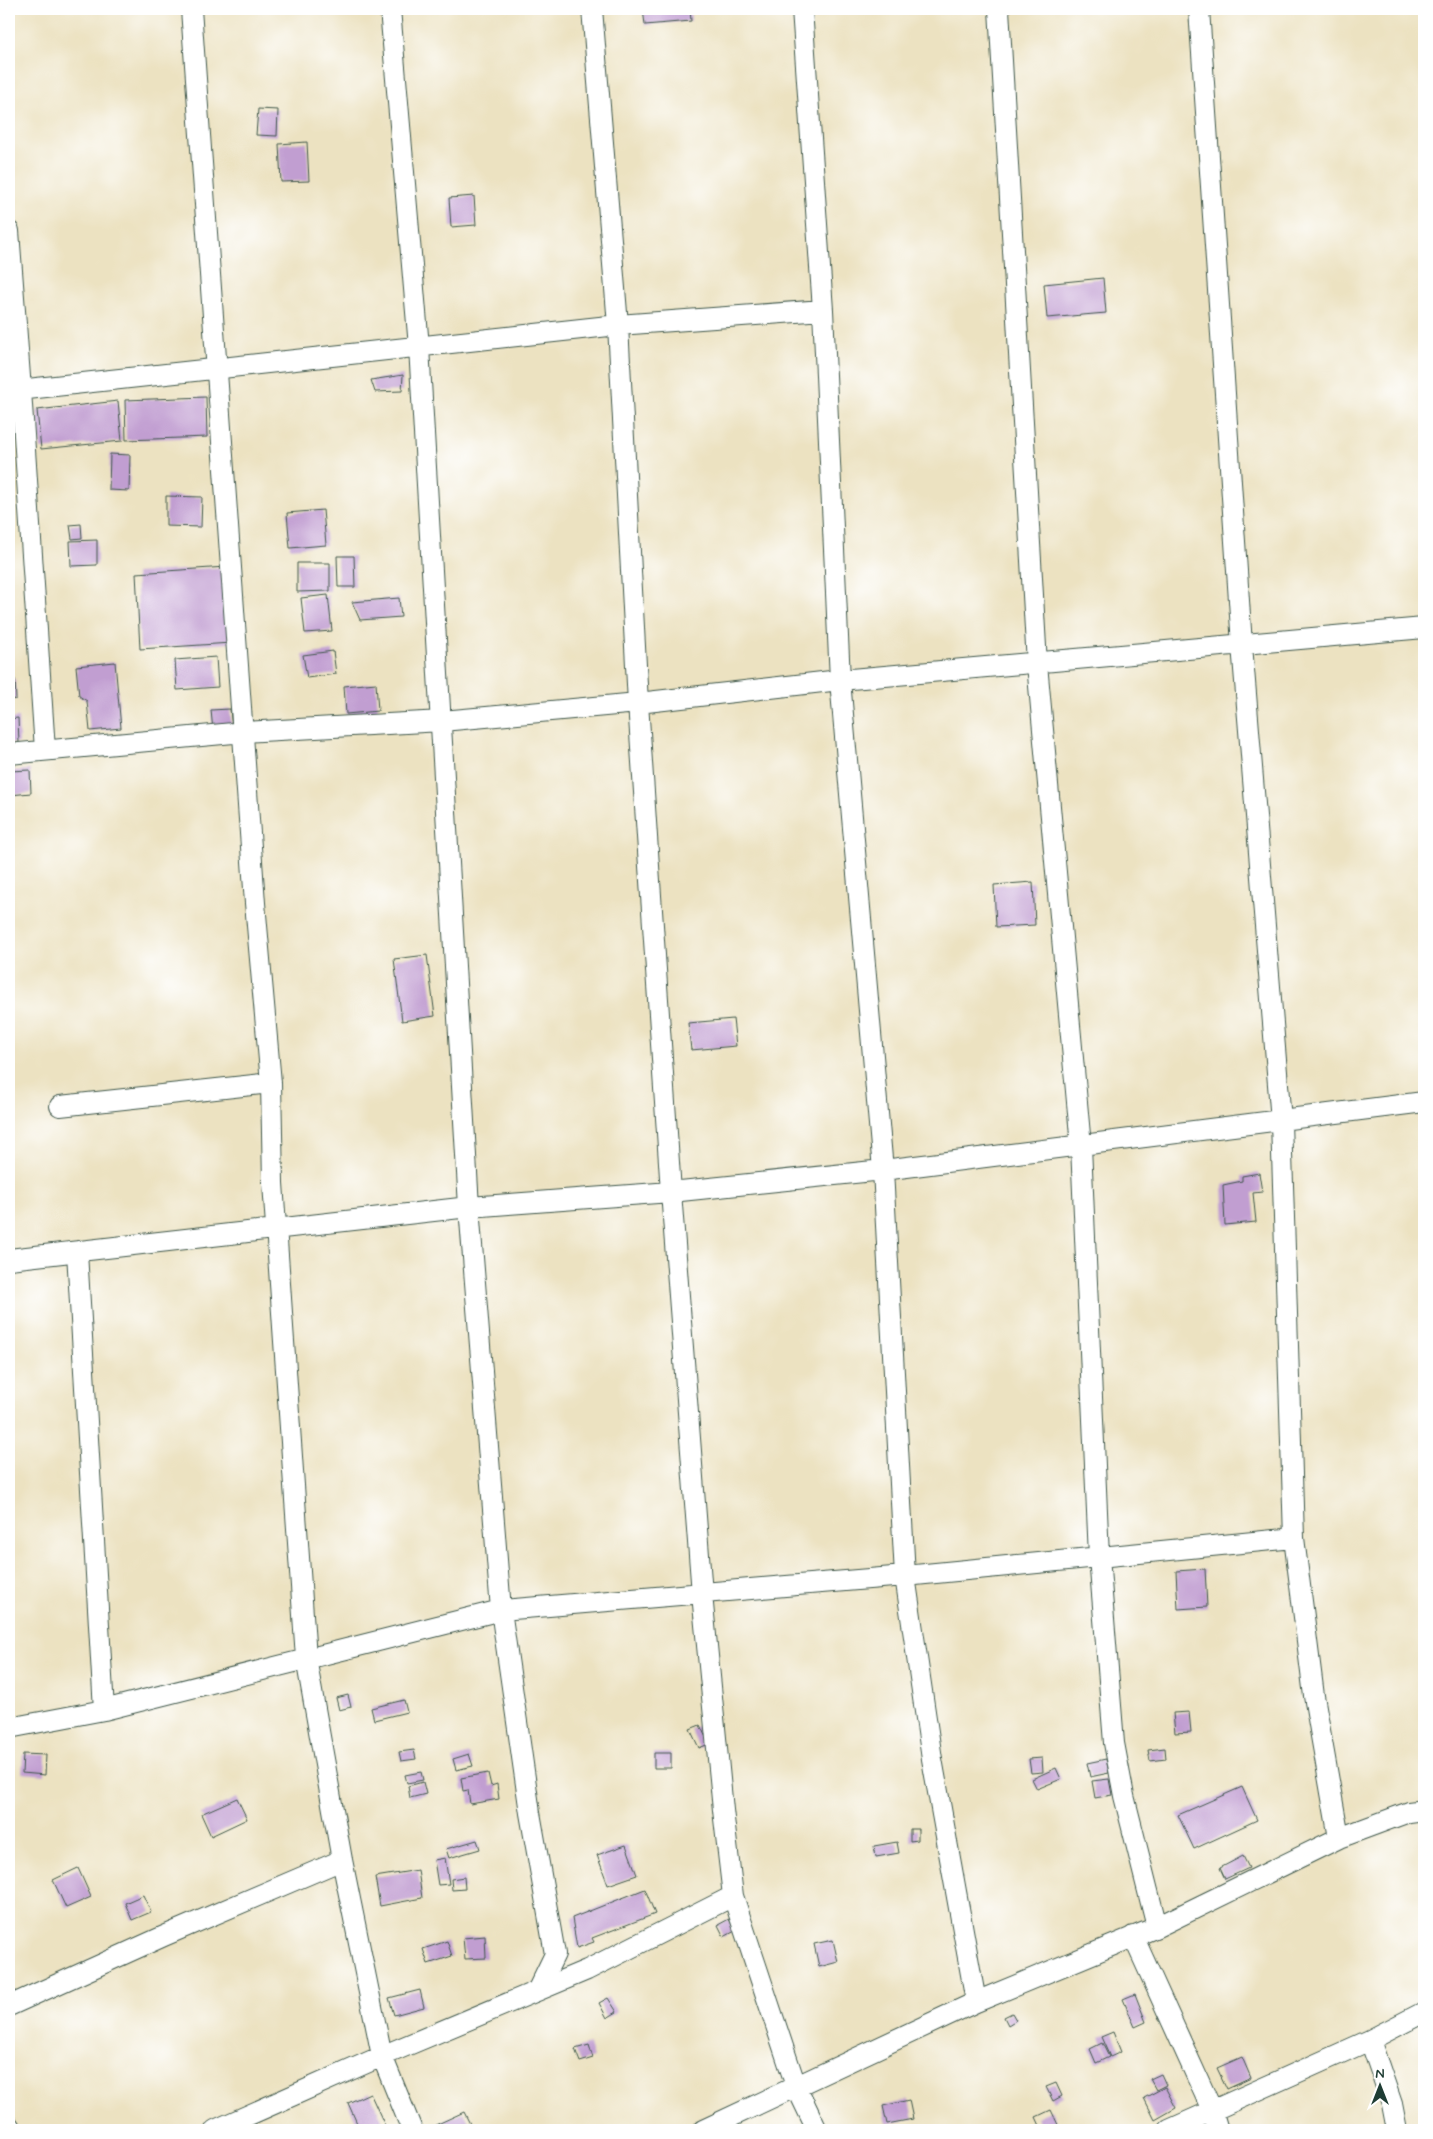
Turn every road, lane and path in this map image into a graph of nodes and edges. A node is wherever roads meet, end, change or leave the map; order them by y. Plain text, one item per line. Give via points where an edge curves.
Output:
1 (191, 9) edge
2 (390, 9) edge
3 (592, 9) edge
4 (802, 9) edge
5 (999, 9) edge
6 (1199, 9) edge
7 (9, 231) edge
8 (823, 310) junction
9 (618, 325) junction
10 (419, 347) junction
11 (217, 370) junction
12 (15, 390) edge
13 (1424, 628) edge
14 (1242, 645) junction
15 (1037, 664) junction
16 (840, 680) junction
17 (638, 703) junction
18 (442, 721) junction
19 (244, 732) junction
20 (45, 750) junction
21 (9, 754) edge
22 (270, 1083) junction
23 (1424, 1102) edge
24 (60, 1106) dead end
25 (1281, 1121) junction
26 (1081, 1146) junction
27 (882, 1170) junction
28 (671, 1192) junction
29 (469, 1207) junction
30 (277, 1228) junction
31 (77, 1252) junction
32 (9, 1259) edge
33 (1294, 1538) junction
34 (1099, 1557) junction
35 (906, 1576) junction
36 (702, 1594) junction
37 (501, 1610) junction
38 (306, 1658) junction
39 (104, 1710) junction
40 (9, 1728) edge
41 (1424, 1810) edge
42 (1339, 1838) junction
43 (342, 1860) junction
44 (733, 1896) junction
45 (1156, 1927) junction
46 (1133, 1936) junction
47 (555, 1954) junction
48 (587, 1970) junction
49 (538, 1990) junction
50 (976, 2002) junction
51 (9, 2006) edge
52 (1424, 2012) edge
53 (1370, 2040) junction
54 (382, 2056) junction
55 (796, 2086) junction
56 (1212, 2110) junction
57 (9, 2126) edge
58 (10, 2130) edge
59 (215, 2130) edge
60 (412, 2130) edge
61 (704, 2130) edge
62 (817, 2130) edge
63 (1169, 2130) edge
64 (1218, 2130) edge
65 (1397, 2130) edge

1 - 11 street
2 - 10 street
3 - 9 street
4 - 8 street
5 - 15 street
6 - 14 street
7 - 12 street
8 - 9 street
8 - 16 street
9 - 10 street
9 - 17 street
10 - 11 street
10 - 18 street
11 - 12 street
11 - 19 street
12 - 20 street
13 - 14 street
14 - 15 street
14 - 25 street
15 - 16 street
15 - 26 street
16 - 17 street
16 - 27 street
17 - 18 street
17 - 28 street
18 - 19 street
18 - 29 street
19 - 20 street
19 - 22 street
20 - 21 street
22 - 24 street
22 - 30 street
23 - 25 street
25 - 26 street
25 - 33 street
26 - 27 street
26 - 34 street
27 - 28 street
27 - 35 street
28 - 29 street
28 - 36 street
29 - 30 street
29 - 37 street
30 - 31 street
30 - 38 street
31 - 32 street
31 - 39 street
33 - 34 street
33 - 42 street via 1314,1696
34 - 35 street
34 - 45 street via 1114,1742
35 - 36 street
35 - 50 street via 932,1759
36 - 37 street
36 - 44 street
37 - 38 street
37 - 47 street via 530,1813
38 - 39 street
38 - 43 street
39 - 40 street
41 - 42 street via 1409,1812
42 - 45 street
43 - 51 street
43 - 54 street
44 - 48 street
44 - 55 street
45 - 46 street
46 - 50 street
46 - 56 street
47 - 48 street
47 - 49 street
48 - 49 street
49 - 54 street
50 - 55 street
52 - 53 street
53 - 56 street
53 - 65 street via 1392,2104
54 - 59 street
54 - 60 street
55 - 61 street
55 - 62 street
56 - 63 street
56 - 64 street
57 - 58 street

